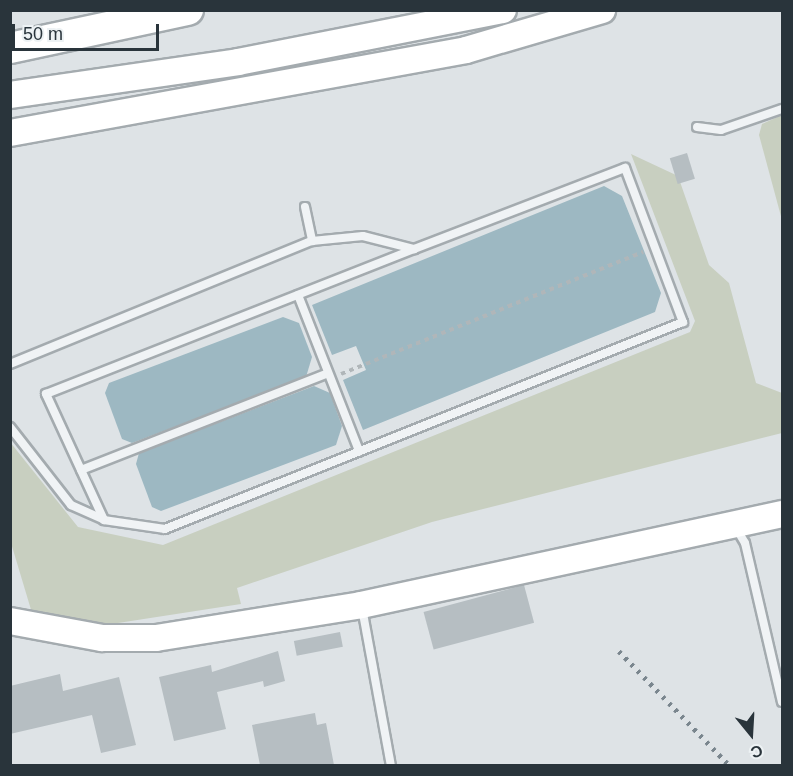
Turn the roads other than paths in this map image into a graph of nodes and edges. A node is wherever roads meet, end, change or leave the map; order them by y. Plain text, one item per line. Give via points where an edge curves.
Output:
1 (188, 10) edge
2 (503, 10) edge
3 (602, 10) edge
4 (10, 48) edge
5 (10, 95) edge
6 (783, 109) edge
7 (697, 128) dead end
8 (10, 133) edge
9 (305, 207) dead end
10 (312, 241) junction
11 (414, 249) junction
12 (298, 295) junction
13 (10, 364) edge
14 (330, 376) junction
15 (10, 427) edge
16 (359, 451) junction
17 (81, 470) junction
18 (783, 514) edge
19 (104, 520) junction
20 (734, 525) junction
21 (361, 605) junction
22 (10, 621) edge
23 (783, 702) edge
24 (391, 765) edge

1 - 4 highway
2 - 5 main road via 349,42
3 - 8 main road via 465,50
6 - 7 lane via 721,130
9 - 10 lane
10 - 11 lane via 363,236
10 - 13 lane
11 - 12 lane
11 - 16 lane via 625,168 683,322
12 - 14 lane
12 - 17 lane via 46,394
14 - 16 lane
14 - 17 lane
15 - 19 lane via 71,505
16 - 19 lane via 165,529
17 - 19 lane
18 - 20 main road
20 - 21 main road
20 - 23 lane via 745,543
21 - 22 main road via 156,638 102,638
21 - 24 lane

